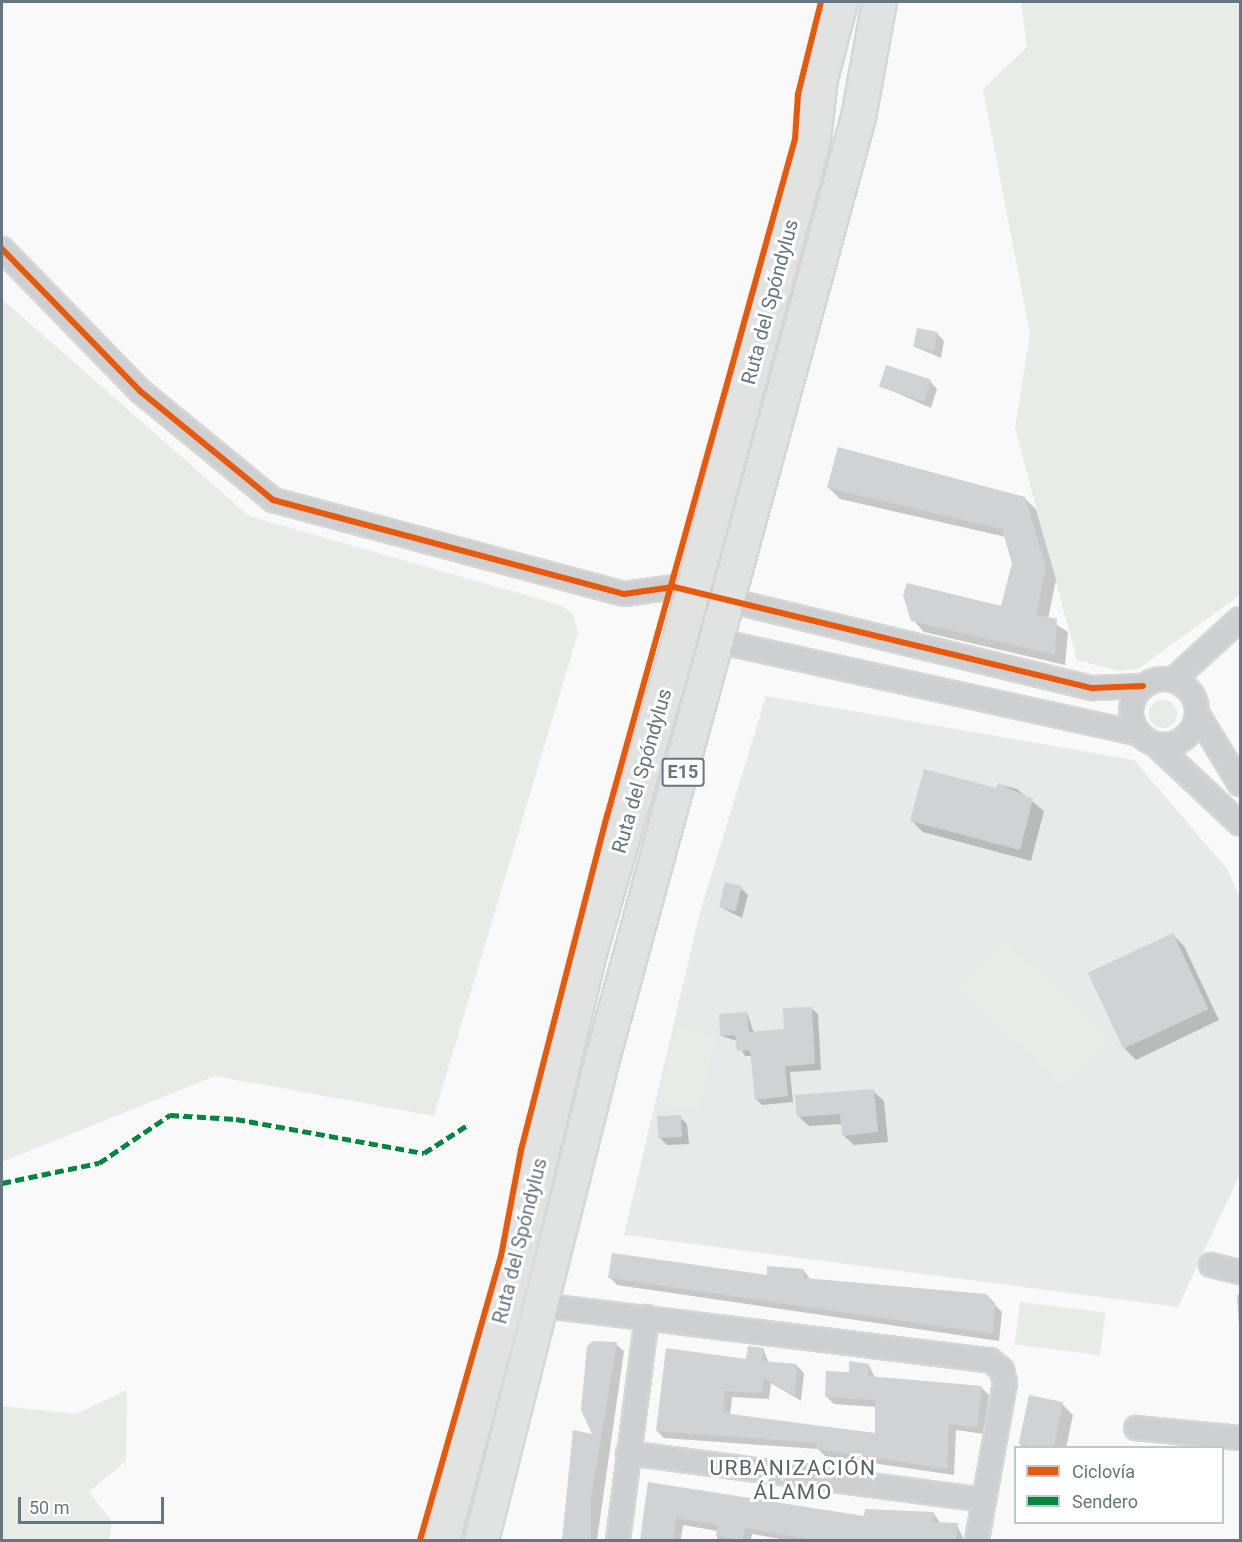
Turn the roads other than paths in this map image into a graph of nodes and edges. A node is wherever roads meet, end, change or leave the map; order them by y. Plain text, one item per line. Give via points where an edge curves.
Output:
1 (840, 2) edge
2 (879, 2) edge
3 (2, 249) edge
4 (692, 592) junction
5 (730, 601) junction
6 (1240, 620) edge
7 (825, 625) junction
8 (681, 633) junction
9 (719, 642) junction
10 (913, 644) junction
11 (816, 662) junction
12 (904, 680) junction
13 (1173, 680) junction
14 (1143, 686) junction
15 (1198, 715) junction
16 (1147, 740) junction
17 (1240, 784) edge
18 (1240, 824) edge
19 (1211, 1265) dead end
20 (1240, 1272) edge
21 (506, 1301) junction
22 (543, 1306) junction
23 (647, 1317) junction
24 (1136, 1428) dead end
25 (1240, 1438) edge
26 (628, 1453) junction
27 (984, 1500) junction
28 (442, 1540) edge
29 (481, 1540) edge
30 (618, 1540) edge
31 (977, 1540) edge

1 - 4 highway, Ruta del Spóndylus / E15 via 820,78 813,139
2 - 5 highway, Ruta del Spóndylus / E15 via 858,117
3 - 4 street via 140,391 273,500 624,594 674,587
4 - 5 street
4 - 8 highway, Ruta del Spóndylus / E15
5 - 7 street
5 - 9 highway, Ruta del Spóndylus / E15
6 - 13 street
7 - 10 street
7 - 11 street
8 - 9 street
8 - 21 highway, Ruta del Spóndylus / E15 via 588,956
9 - 11 street
9 - 22 highway, Ruta del Spóndylus / E15 via 598,1073
10 - 12 street
10 - 14 street via 1093,688
11 - 12 street
12 - 16 street
13 - 14 street
13 - 15 street via 1192,693
14 - 16 street via 1132,704
15 - 16 street via 1188,736
15 - 17 street
16 - 18 street
19 - 20 street
21 - 22 street
21 - 28 highway, Ruta del Spóndylus / E15
22 - 23 street
22 - 29 highway, Ruta del Spóndylus / E15
23 - 26 street
23 - 27 street via 998,1364 1005,1383
24 - 25 street
26 - 27 street
26 - 30 street
27 - 31 street

